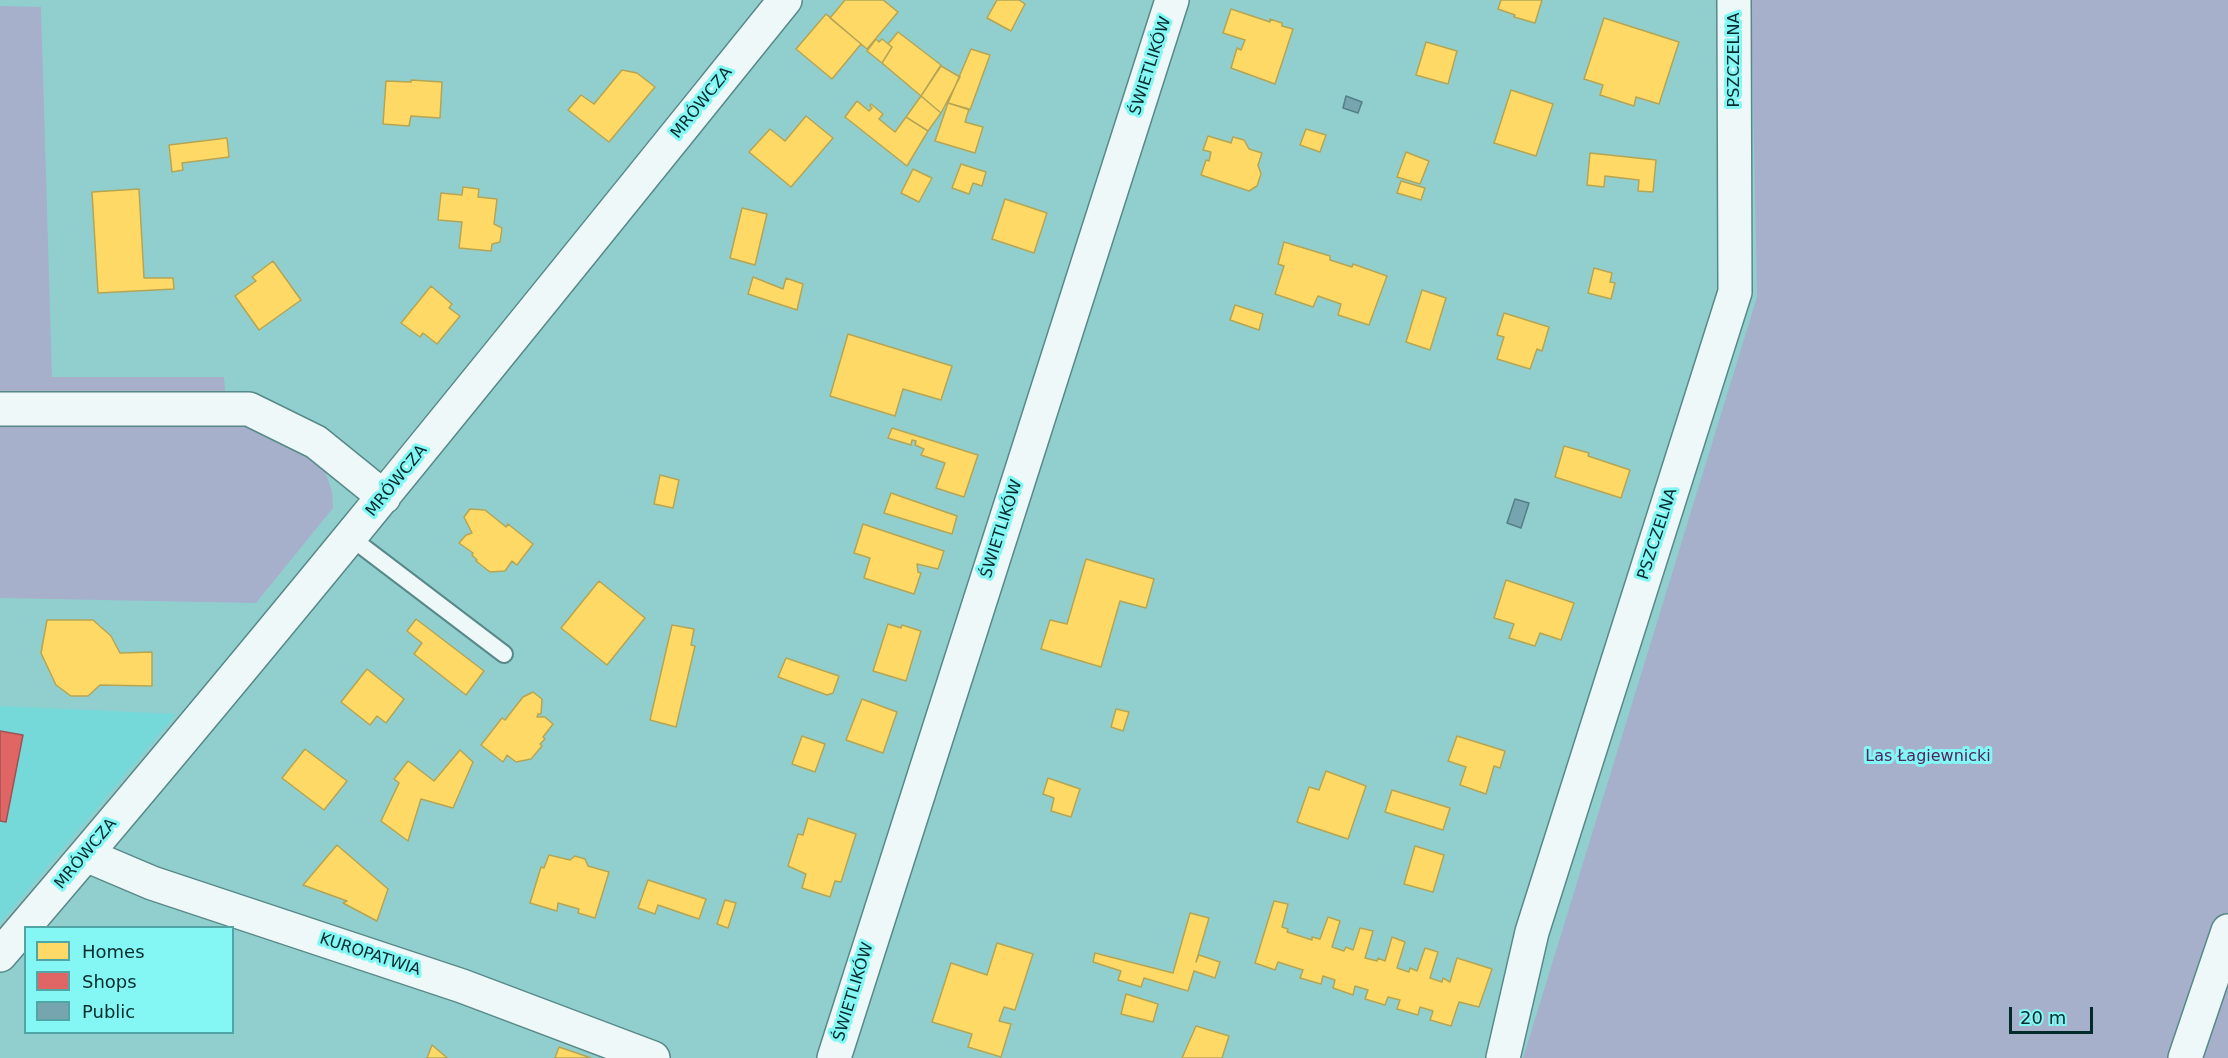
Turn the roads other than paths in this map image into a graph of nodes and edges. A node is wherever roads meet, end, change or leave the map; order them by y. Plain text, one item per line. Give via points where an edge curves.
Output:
1 (785, 0) edge
2 (1172, 0) edge
3 (1734, 0) edge
4 (0, 410) edge
5 (384, 497) junction
6 (350, 537) junction
7 (504, 654) dead end
8 (86, 855) junction
9 (25, 926) edge
10 (24, 927) edge
11 (2228, 931) edge
12 (0, 955) edge
13 (652, 1058) edge
14 (834, 1058) edge
15 (1503, 1058) edge
16 (2185, 1058) edge

1 - 5 street, MRÓWCZA
2 - 14 street, ŚWIETLIKÓW
3 - 15 street, PSZCZELNA via 1735,292 1532,932
4 - 5 street via 249,409 316,442
5 - 6 street, MRÓWCZA
6 - 7 lane
6 - 8 street, MRÓWCZA
8 - 9 street, MRÓWCZA
8 - 13 street, KUROPATWIA via 152,883 462,986
10 - 12 street, MRÓWCZA
11 - 16 street

